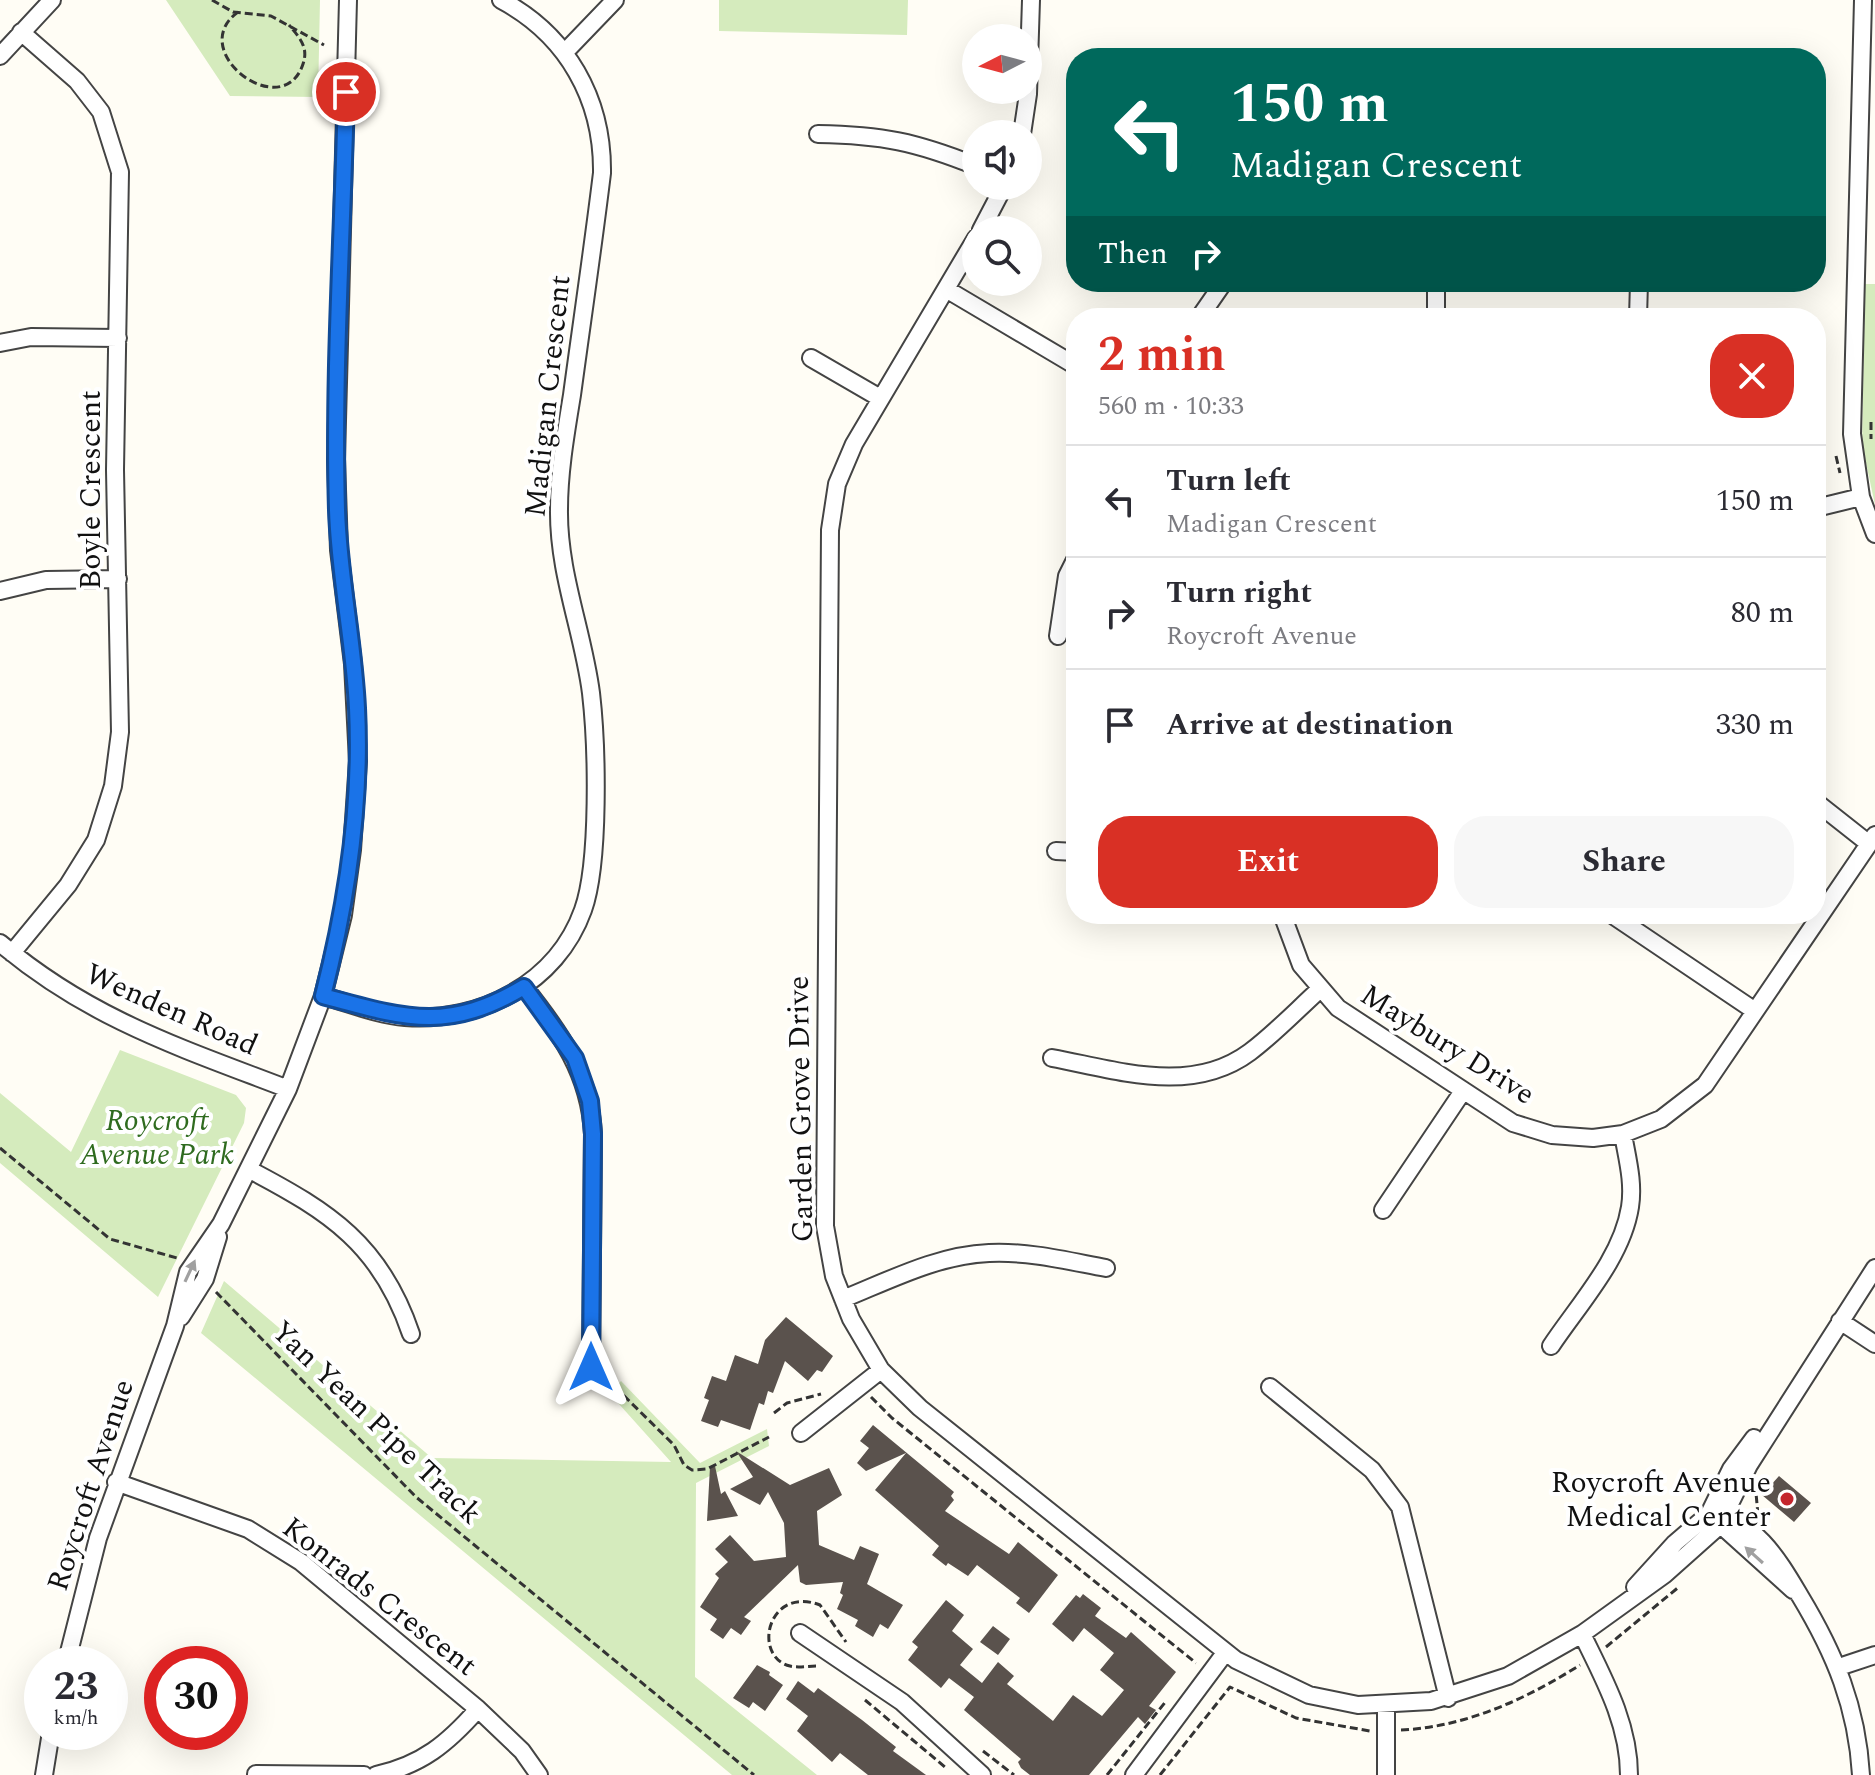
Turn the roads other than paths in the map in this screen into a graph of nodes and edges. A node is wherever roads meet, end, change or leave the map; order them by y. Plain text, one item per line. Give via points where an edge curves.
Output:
1 (52, 0) edge
2 (348, 0) edge
3 (501, 0) edge
4 (615, 0) edge
5 (1031, 0) edge
6 (1863, 0) edge
7 (21, 32) junction
8 (565, 52) junction
9 (0, 56) edge
10 (1024, 120) edge
11 (818, 134) dead end
12 (962, 161) edge
13 (1867, 173) edge
14 (962, 262) edge
15 (946, 289) junction
16 (118, 338) junction
17 (0, 343) edge
18 (811, 358) dead end
19 (1066, 360) edge
20 (880, 398) junction
21 (1861, 497) junction
22 (1826, 506) edge
23 (1875, 534) edge
24 (118, 579) junction
25 (1066, 583) edge
26 (0, 591) edge
27 (1058, 636) dead end
28 (1826, 809) edge
29 (1872, 839) edge
30 (1056, 851) dead end
31 (1066, 852) edge
32 (1826, 907) edge
33 (1286, 924) edge
34 (1626, 924) edge
35 (1814, 924) edge
36 (6, 948) edge
37 (524, 987) junction
38 (1319, 990) junction
39 (323, 996) junction
40 (1755, 1011) junction
41 (1052, 1058) dead end
42 (288, 1089) junction
43 (1463, 1091) junction
44 (1623, 1134) junction
45 (250, 1170) junction
46 (1383, 1210) dead end
47 (221, 1224) junction
48 (1106, 1268) dead end
49 (1875, 1268) edge
50 (843, 1299) junction
51 (1840, 1321) junction
52 (175, 1326) junction
53 (411, 1334) dead end
54 (1875, 1344) edge
55 (1551, 1346) dead end
56 (591, 1367) dead end
57 (881, 1370) junction
58 (1270, 1387) dead end
59 (801, 1433) dead end
60 (116, 1482) junction
61 (1718, 1518) junction
62 (1800, 1596) junction
63 (800, 1633) dead end
64 (1582, 1634) junction
65 (71, 1646) edge
66 (1875, 1655) edge
67 (1230, 1656) junction
68 (1839, 1667) junction
69 (1448, 1698) junction
70 (1386, 1706) junction
71 (478, 1709) junction
72 (48, 1750) edge
73 (256, 1774) edge
74 (44, 1775) edge
75 (364, 1775) edge
76 (376, 1775) edge
77 (539, 1775) edge
78 (982, 1775) edge
79 (1134, 1775) edge
80 (1386, 1775) edge
81 (1629, 1775) edge
82 (1861, 1775) edge

1 - 7 street
2 - 39 street, Roycroft Avenue via 336,459 358,761 343,915
3 - 8 street, Madigan Crescent via 542,27
4 - 8 street
5 - 10 street
6 - 13 street
7 - 9 street
7 - 16 street, Boyle Crescent via 88,95 117,152 122,193
8 - 37 street, Madigan Crescent via 589,95 602,153 559,509 563,567 591,696 592,865 572,934 549,966
11 - 12 street via 906,140
13 - 21 street via 1852,434
14 - 15 street, Garden Grove Drive
15 - 19 street
15 - 20 street, Garden Grove Drive
16 - 17 street via 31,337
16 - 24 street, Boyle Crescent
18 - 20 street
20 - 50 street, Garden Grove Drive via 844,463 830,530 825,1197 829,1251
21 - 22 street
21 - 23 street
24 - 26 street via 46,580
24 - 36 street, Boyle Crescent via 120,732 106,814 81,867
25 - 27 street
28 - 29 street
29 - 32 street, Maybury Drive
30 - 31 street
33 - 38 street, Maybury Drive via 1301,965
34 - 40 street
35 - 40 street, Maybury Drive
36 - 42 street, Wenden Road via 96,1011
37 - 39 street, Madigan Crescent via 479,1009 422,1018
37 - 56 street via 575,1058 590,1101
38 - 41 street via 1249,1053 1198,1075 1143,1076
38 - 43 street, Maybury Drive
39 - 42 street, Roycroft Avenue
40 - 44 street, Maybury Drive via 1705,1085 1661,1119
42 - 45 street, Roycroft Avenue
43 - 44 street, Maybury Drive via 1530,1129 1572,1138
43 - 46 street
44 - 55 street via 1631,1189 1625,1226 1608,1262
45 - 47 street, Roycroft Avenue
45 - 53 street via 350,1231 381,1267
47 - 52 street, Roycroft Avenue via 204,1282
52 -> 47 street, Roycroft Avenue via 190,1269
48 - 50 street via 1014,1254 970,1255
49 - 51 street, Garden Grove Drive
50 - 57 street, Garden Grove Drive
51 - 54 street
51 - 61 street, Garden Grove Drive
52 - 60 street, Roycroft Avenue
57 - 59 street
57 - 67 street, Garden Grove Drive via 951,1434
58 - 69 street via 1372,1470 1400,1507
60 - 65 street, Roycroft Avenue
60 - 71 street, Konrads Crescent via 213,1514 260,1536 301,1562
62 -> 61 street
61 - 62 street via 1756,1537 1786,1569
61 - 64 street, Garden Grove Drive via 1664,1575
62 - 68 street
63 - 78 street via 902,1702
64 - 69 street, Garden Grove Drive via 1508,1676
64 - 81 street via 1617,1710
66 - 68 street
67 - 70 street, Garden Grove Drive via 1309,1695
67 - 79 street
68 - 82 street via 1854,1719
69 - 70 street, Garden Grove Drive
70 - 80 street
71 - 76 street via 425,1759
71 - 77 street, Konrads Crescent
72 - 74 street
73 - 75 street

